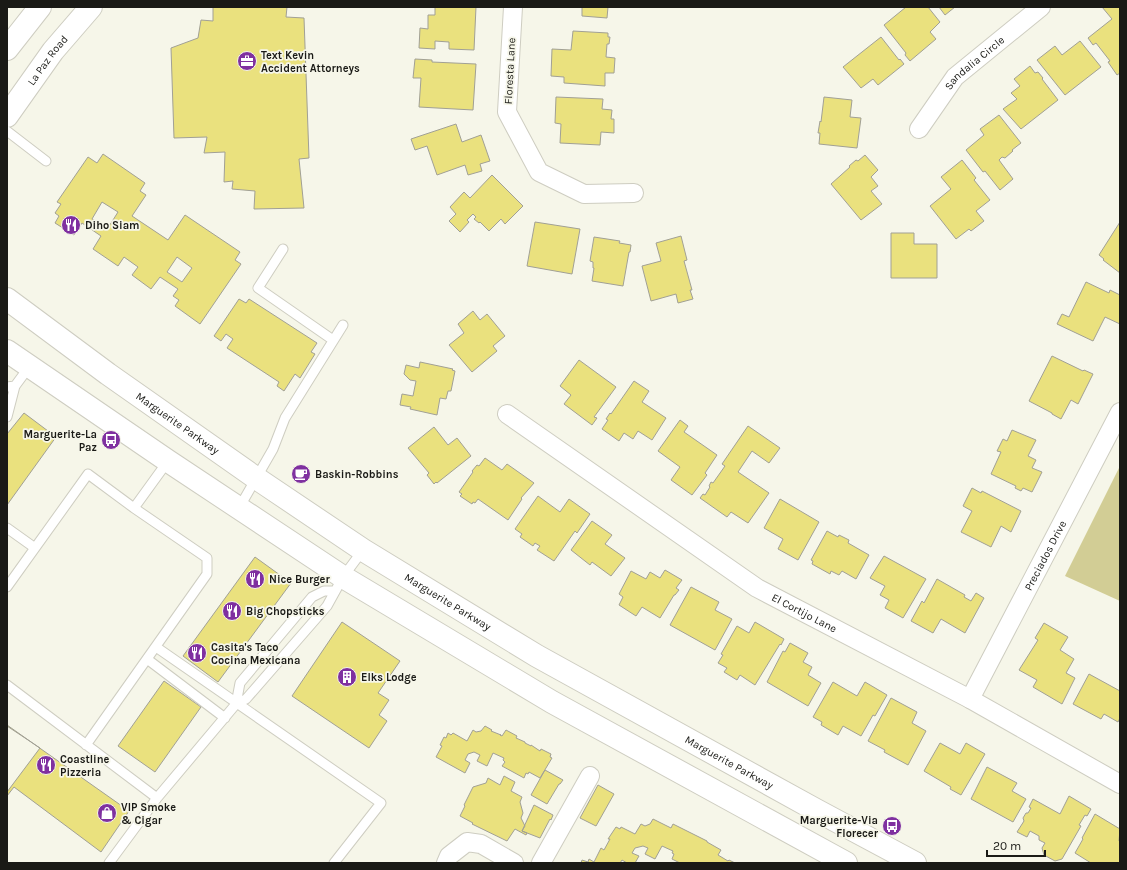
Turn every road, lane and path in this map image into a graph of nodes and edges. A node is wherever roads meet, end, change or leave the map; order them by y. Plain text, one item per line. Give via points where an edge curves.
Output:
1 (40, 7) edge
2 (91, 7) edge
3 (513, 7) edge
4 (1041, 7) edge
5 (7, 49) edge
6 (7, 116) edge
7 (919, 129) dead end
8 (7, 131) edge
9 (46, 161) dead end
10 (634, 193) dead end
11 (283, 249) dead end
12 (7, 299) edge
13 (343, 325) dead end
14 (333, 340) junction
15 (7, 351) edge
16 (29, 366) junction
17 (11, 386) edge
18 (1120, 412) edge
19 (507, 414) dead end
20 (7, 417) edge
21 (168, 461) junction
22 (256, 478) junction
23 (134, 508) junction
24 (239, 508) junction
25 (7, 528) edge
26 (35, 548) junction
27 (363, 550) junction
28 (339, 584) junction
29 (7, 587) edge
30 (156, 647) junction
31 (147, 659) junction
32 (7, 685) edge
33 (970, 699) junction
34 (236, 704) junction
35 (225, 718) junction
36 (86, 745) junction
37 (590, 776) dead end
38 (1120, 784) edge
39 (157, 798) junction
40 (109, 863) edge
41 (334, 863) edge
42 (446, 863) edge
43 (514, 863) edge
44 (541, 863) edge
45 (846, 863) edge
46 (915, 863) edge

1 - 5 main road
2 - 6 main road, La Paz Road via 53,51
3 - 10 street, Floresta Lane via 508,112 539,172 584,194
4 - 7 street, Sandalia Circle via 955,77
8 - 9 lane
11 - 14 lane via 258,288
12 - 22 main road, Marguerite Parkway
13 - 14 lane
14 - 22 lane via 285,418 273,449
15 - 16 main road
16 - 17 lane
16 - 21 main road
17 - 20 lane
18 - 33 street, Preciados Drive
19 - 33 street, El Cortijo Lane via 757,588
21 - 23 lane
21 - 24 main road
22 - 24 lane
22 - 27 main road, Marguerite Parkway
23 - 26 lane via 88,474
23 - 30 lane via 207,558 207,574
24 - 28 main road
25 - 26 lane
26 - 29 lane
27 - 28 lane
27 - 46 main road, Marguerite Parkway via 537,656
28 - 34 lane via 327,606 246,699
28 - 34 lane via 312,597 240,683
28 - 45 main road
30 - 31 lane
30 - 34 lane
31 - 35 lane
31 - 36 lane
32 - 36 lane
33 - 38 street, El Cortijo Lane
34 - 35 lane
34 - 41 lane via 381,803
35 - 39 lane
36 - 39 lane
37 - 44 street
39 - 40 lane
42 - 43 street via 449,856 467,842 480,844

